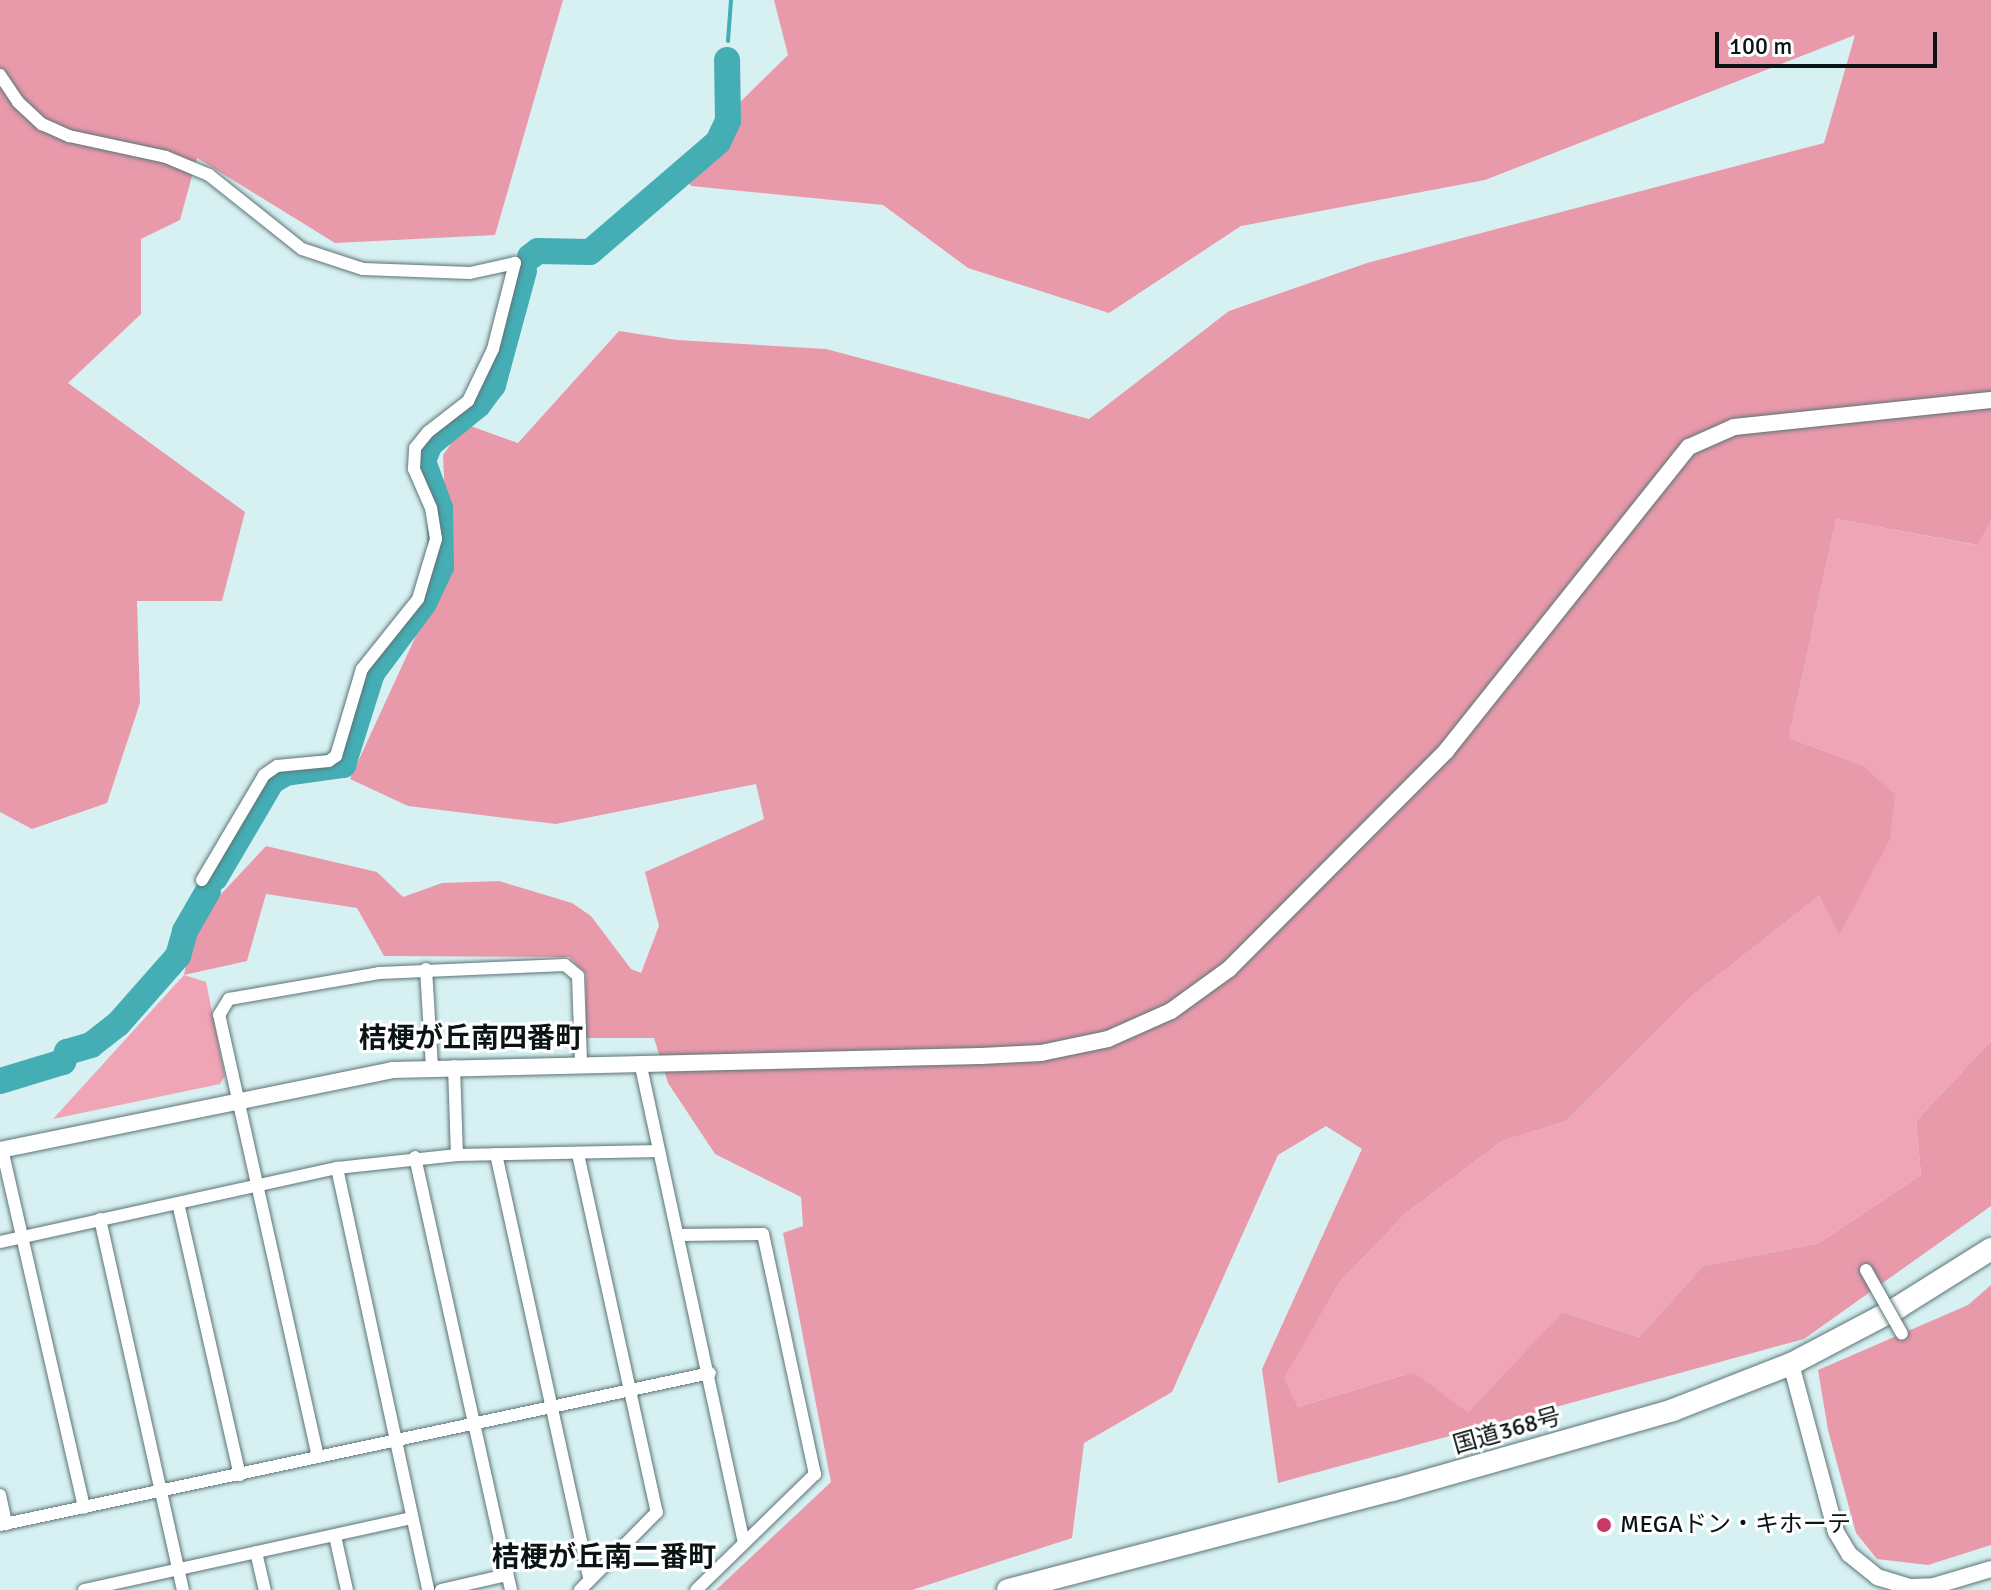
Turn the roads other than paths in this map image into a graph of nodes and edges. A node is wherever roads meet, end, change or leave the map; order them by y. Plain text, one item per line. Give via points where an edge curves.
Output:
1 (0, 75) edge
2 (1991, 400) edge
3 (202, 880) dead end
4 (426, 969) junction
5 (640, 1062) junction
6 (581, 1063) junction
7 (454, 1066) junction
8 (432, 1067) junction
9 (239, 1100) junction
10 (1, 1149) edge
11 (659, 1151) junction
12 (496, 1154) junction
13 (578, 1154) junction
14 (457, 1155) junction
15 (415, 1157) junction
16 (337, 1168) junction
17 (258, 1185) junction
18 (178, 1203) junction
19 (100, 1219) junction
20 (678, 1235) junction
21 (22, 1238) junction
22 (0, 1242) edge
23 (1991, 1249) edge
24 (1866, 1270) dead end
25 (1902, 1334) dead end
26 (1791, 1364) junction
27 (710, 1373) junction
28 (631, 1390) junction
29 (552, 1407) junction
30 (472, 1424) junction
31 (396, 1441) junction
32 (318, 1457) junction
33 (240, 1475) junction
34 (161, 1491) junction
35 (0, 1495) edge
36 (84, 1508) junction
37 (412, 1518) junction
38 (3, 1524) edge
39 (335, 1536) junction
40 (744, 1542) junction
41 (256, 1552) junction
42 (1991, 1569) edge
43 (178, 1570) junction
44 (507, 1575) junction
45 (590, 1580) junction
46 (1049, 1584) edge
47 (102, 1588) edge
48 (84, 1590) edge
49 (183, 1590) edge
50 (265, 1590) edge
51 (347, 1590) edge
52 (428, 1590) edge
53 (441, 1590) edge
54 (511, 1590) edge
55 (580, 1590) edge
56 (696, 1590) edge
57 (1008, 1590) edge

1 - 3 street via 42,124 69,136 166,157 209,175 302,249 363,269 470,273 515,263 493,349 468,401 415,448 414,469 431,508 436,539 418,599 358,677 336,756 285,764 264,775
2 - 5 street via 1734,427 1689,447 1446,751 1229,969 1152,1021 1096,1042 1041,1053
4 - 6 street via 565,965 578,976
4 - 8 street
4 - 9 street via 355,975 229,999 219,1015
5 - 6 street
5 - 11 street
6 - 7 street
7 - 8 street
7 - 14 street
8 - 9 street via 315,1082
9 - 10 street
9 - 17 street
10 - 21 street
11 - 13 street
11 - 20 street
12 - 13 street
12 - 14 street
12 - 29 street
13 - 28 street
14 - 15 street
15 - 16 street
15 - 30 street
16 - 17 street
16 - 31 street
17 - 18 street
17 - 32 street
18 - 19 street
18 - 33 street
19 - 21 street
19 - 34 street
20 - 27 street
20 - 40 street via 763,1234 815,1474
21 - 22 street
21 - 36 street
23 - 26 highway, 国道368号 via 1897,1308
24 - 25 street, bridge
26 - 42 street via 1836,1532 1857,1563 1889,1583 1923,1587
26 - 46 highway, 国道368号 via 1629,1423
27 - 28 street
27 - 40 street
28 - 29 street
28 - 45 street via 657,1512
29 - 30 street
29 - 45 street
30 - 31 street
30 - 44 street
31 - 32 street
31 - 37 street
32 - 33 street
33 - 34 street
34 - 36 street
34 - 43 street
35 - 38 street
36 - 38 street
37 - 39 street
37 - 52 street
39 - 41 street
39 - 51 street
40 - 56 street
41 - 43 street
41 - 50 street
43 - 47 street
43 - 49 street
44 - 53 street
44 - 54 street
45 - 55 street
46 - 57 highway, 国道368号
47 - 48 street

